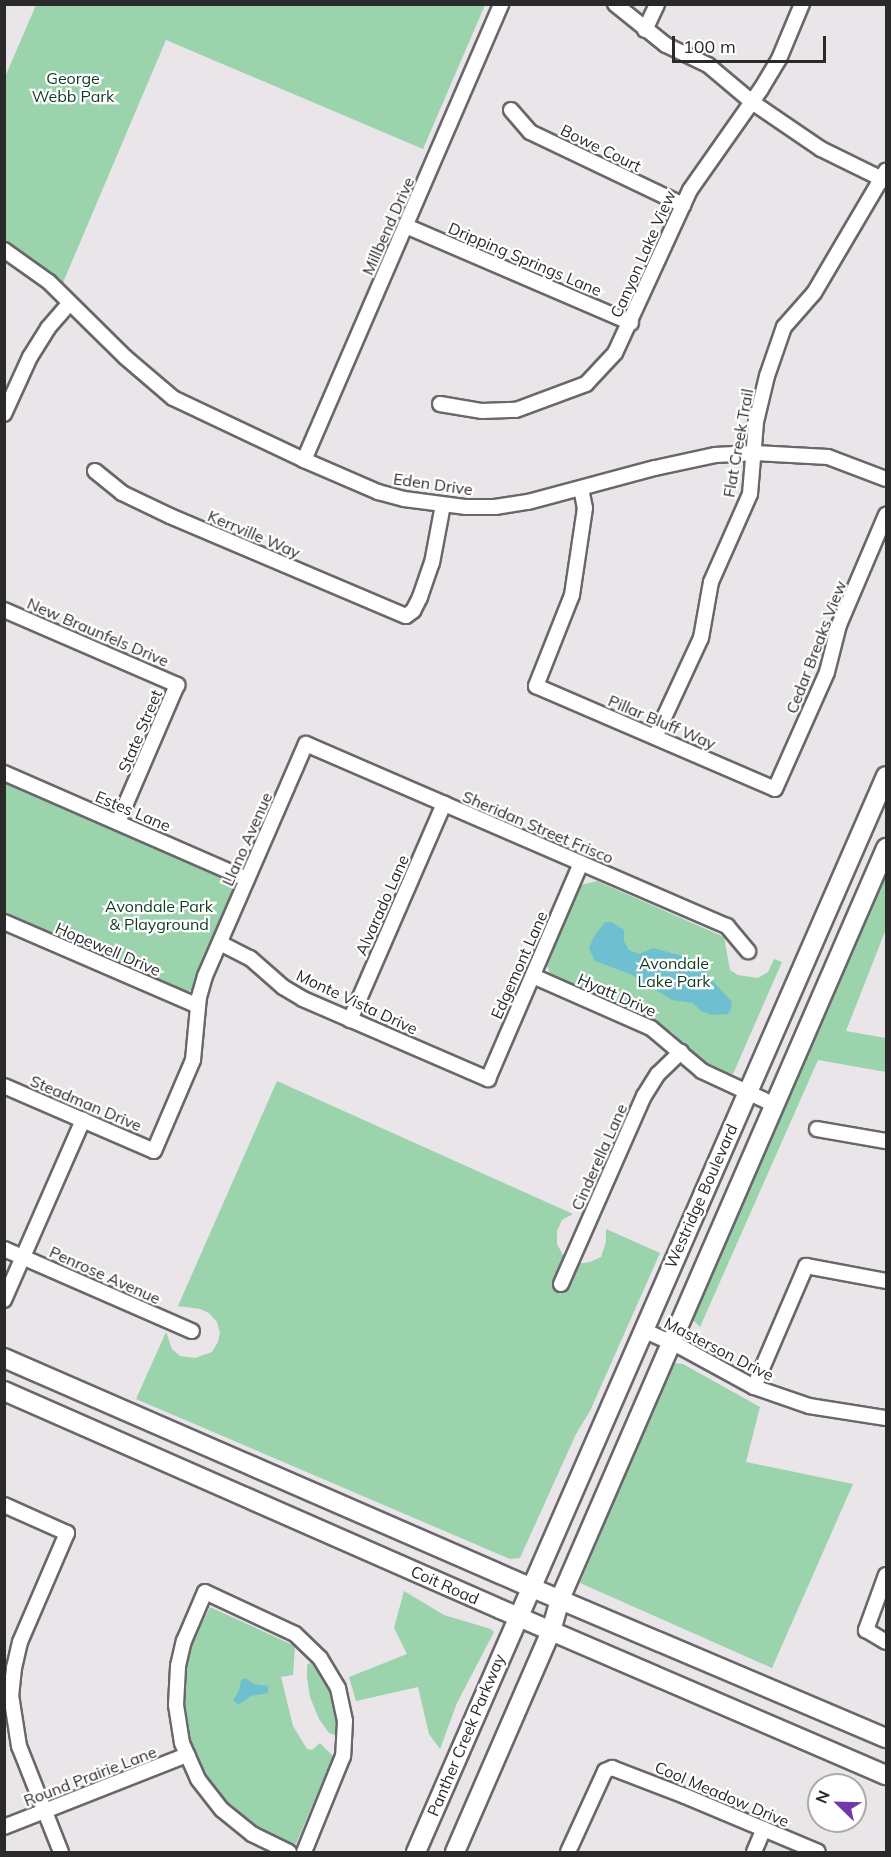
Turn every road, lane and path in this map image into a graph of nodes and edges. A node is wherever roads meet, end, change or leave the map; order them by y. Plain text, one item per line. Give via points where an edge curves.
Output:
1 (501, 4) edge
2 (615, 4) edge
3 (657, 4) edge
4 (802, 4) edge
5 (645, 30) junction
6 (752, 102) junction
7 (511, 110) dead end
8 (885, 177) edge
9 (683, 205) junction
10 (406, 226) junction
11 (4, 250) edge
12 (70, 303) junction
13 (631, 323) junction
14 (440, 404) dead end
15 (4, 414) edge
16 (755, 453) junction
17 (304, 460) junction
18 (95, 471) dead end
19 (886, 479) edge
20 (581, 488) junction
21 (443, 505) junction
22 (886, 515) edge
23 (4, 610) edge
24 (177, 685) joint
25 (655, 737) junction
26 (306, 744) joint
27 (4, 773) edge
28 (886, 776) edge
29 (775, 789) joint
30 (444, 804) junction
31 (118, 822) junction
32 (886, 848) edge
33 (582, 863) junction
34 (248, 879) junction
35 (4, 922) edge
36 (220, 943) junction
37 (748, 951) dead end
38 (533, 976) junction
39 (198, 1006) junction
40 (350, 1020) junction
41 (681, 1052) junction
42 (488, 1080) joint
43 (4, 1086) edge
44 (747, 1093) junction
45 (775, 1105) junction
46 (83, 1120) junction
47 (816, 1129) dead end
48 (886, 1141) edge
49 (154, 1151) joint
50 (4, 1249) edge
51 (23, 1257) junction
52 (886, 1281) edge
53 (561, 1284) dead end
54 (4, 1300) edge
55 (643, 1330) junction
56 (192, 1331) dead end
57 (672, 1342) junction
58 (4, 1358) edge
59 (754, 1387) junction
60 (4, 1391) edge
61 (886, 1418) edge
62 (4, 1505) edge
63 (886, 1575) edge
64 (530, 1587) junction
65 (560, 1599) junction
66 (517, 1617) junction
67 (551, 1630) junction
68 (886, 1642) edge
69 (886, 1738) edge
70 (187, 1755) junction
71 (886, 1775) edge
72 (44, 1811) junction
73 (4, 1827) edge
74 (764, 1829) junction
75 (61, 1852) edge
76 (289, 1852) edge
77 (304, 1852) edge
78 (416, 1852) edge
79 (455, 1852) edge
80 (568, 1852) edge
81 (754, 1852) edge
82 (818, 1852) edge

1 - 10 street, Millbend Drive
2 - 5 street
3 - 5 street
4 - 6 street, Canyon Lake View via 779,59
5 - 6 street via 666,45 708,64
6 - 8 street via 821,149
6 - 9 street, Canyon Lake View
7 - 9 street, Bowe Court via 530,132
8 - 16 street, Flat Creek Trail via 814,293 784,327 756,422
9 - 13 street, Canyon Lake View
10 - 13 street, Dripping Springs Lane
10 - 17 street, Millbend Drive
11 - 12 street, Eden Drive via 49,282
12 - 15 street via 30,357
12 - 17 street, Eden Drive via 173,398
13 - 14 street, Canyon Lake View via 615,353 586,384 516,410 482,411
16 - 19 street, Eden Drive via 828,457
16 - 20 street, Eden Drive via 716,455
16 - 25 street, Flat Creek Trail via 750,494 711,582 700,638
17 - 21 street, Eden Drive via 378,492
18 - 21 street, Kerrville Way via 122,493 170,516 406,616 420,597 432,563
20 - 21 street, Eden Drive via 495,507
20 - 25 street, Pillar Bluff Way via 585,508 572,596 536,686
22 - 29 street, Cedar Breaks View via 838,625 827,672
23 - 24 street, New Braunfels Drive
24 - 31 street, State Street
25 - 29 street, Pillar Bluff Way
26 - 30 street, Sheridan Street Frisco
26 - 34 street, Llano Avenue
27 - 31 street, Estes Lane
28 - 44 main road, Westridge Boulevard
30 - 33 street, Sheridan Street Frisco
30 - 40 street, Alvarado Lane
31 - 34 street, Estes Lane
32 - 45 main road, Westridge Boulevard
33 - 37 street, Sheridan Street Frisco via 727,926
33 - 38 street, Edgemont Lane
34 - 36 street, Llano Avenue
35 - 39 street, Hopewell Drive
36 - 39 street, Llano Avenue via 203,982
36 - 40 street, Monte Vista Drive via 250,958 294,994
38 - 41 street, Hyatt Drive via 642,1023
38 - 42 street, Edgemont Lane
39 - 49 street, Llano Avenue via 191,1066
40 - 42 street, Monte Vista Drive
41 - 44 street, Hyatt Drive via 702,1071
41 - 53 street, Cinderella Lane via 658,1074 644,1096
43 - 46 street, Steadman Drive
44 - 45 street, Hyatt Drive
44 - 55 main road, Westridge Boulevard
45 - 57 main road, Westridge Boulevard
46 - 49 street, Steadman Drive
46 - 51 street
47 - 48 street
50 - 51 street, Penrose Avenue
51 - 54 street
51 - 56 street, Penrose Avenue
52 - 59 street via 806,1266
55 - 57 street, Masterson Drive
55 - 64 main road, Westridge Boulevard
57 - 59 street, Masterson Drive
57 - 65 main road, Westridge Boulevard
58 - 64 main road, Coit Road
59 - 61 street, Masterson Drive via 809,1406
60 - 66 main road, Coit Road
62 - 72 street via 67,1533 20,1642 12,1682 16,1735
63 - 68 street via 866,1630
64 - 65 main road, Coit Road
64 - 66 main road, Westridge Boulevard
65 - 67 main road, Westridge Boulevard
65 - 69 main road, Coit Road
66 - 67 main road, Coit Road
66 - 78 main road, Panther Creek Parkway
67 - 71 main road, Coit Road
67 - 79 main road
70 - 72 street, Round Prairie Lane
70 - 76 street via 205,1789 226,1814 252,1834
70 - 77 street via 177,1718 176,1679 184,1641 205,1592 295,1634 320,1658 338,1688 345,1721 343,1756
72 - 73 street, Round Prairie Lane
72 - 75 street
74 - 80 street, Cool Meadow Drive via 612,1768 605,1771
74 - 81 street
74 - 82 street, Cool Meadow Drive

